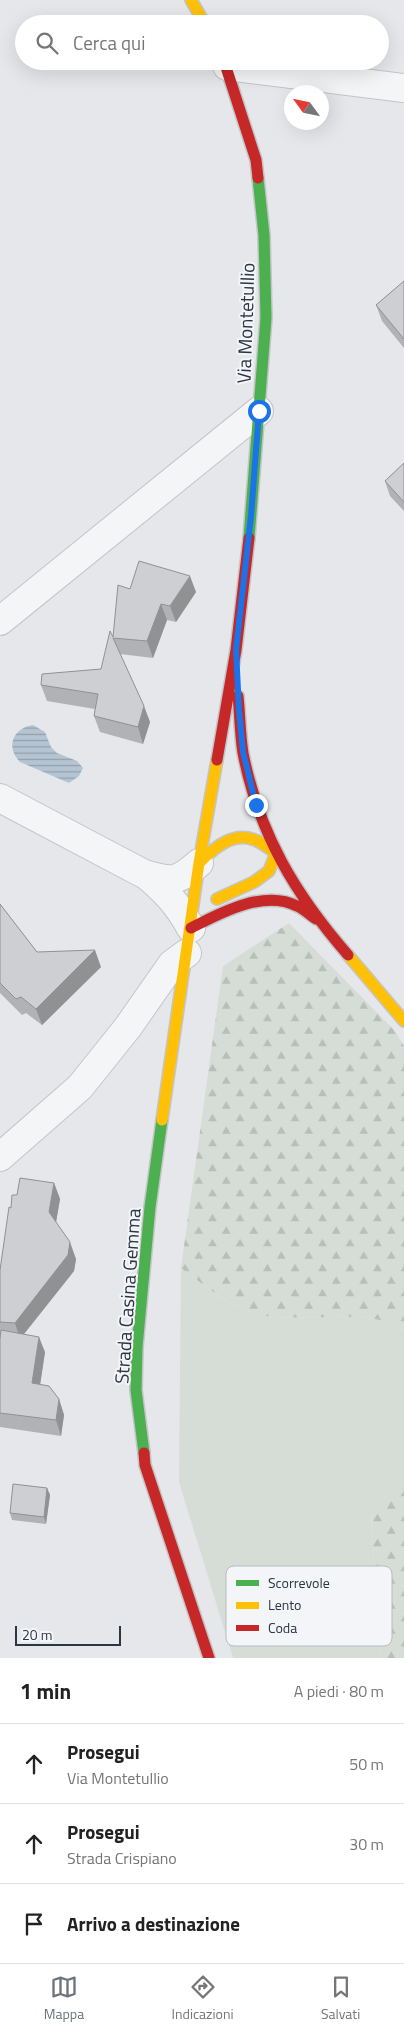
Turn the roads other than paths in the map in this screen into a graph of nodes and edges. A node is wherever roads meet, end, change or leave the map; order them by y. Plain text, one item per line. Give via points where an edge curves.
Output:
1 (191, 0) edge
2 (200, 15) edge
3 (227, 70) edge
4 (270, 70) edge
5 (404, 88) edge
6 (259, 411) junction
7 (0, 621) edge
8 (236, 650) junction
9 (0, 798) edge
10 (276, 853) junction
11 (199, 863) junction
12 (144, 874) junction
13 (318, 920) junction
14 (189, 941) junction
15 (404, 1021) edge
16 (0, 1157) edge
17 (209, 1658) edge

1 - 2 street
3 - 6 street, Via Montetullio via 256,160 264,235 266,318
4 - 5 street
6 - 7 street
6 - 8 street, Via Montetullio
8 - 10 street via 243,752 256,805
8 - 11 street, Strada Casina Gemma
9 - 12 street
10 - 11 street via 254,839 237,837 217,845
10 - 13 street
10 - 14 street via 269,871 214,901
11 - 12 street via 184,877 166,880
11 - 14 street, Strada Casina Gemma
12 - 14 street via 180,908
13 - 14 street via 296,905 277,901 254,902 235,906
13 - 15 street
14 - 16 street via 128,1027 80,1087
14 - 17 street, Strada Casina Gemma via 150,1208 136,1390 146,1465

